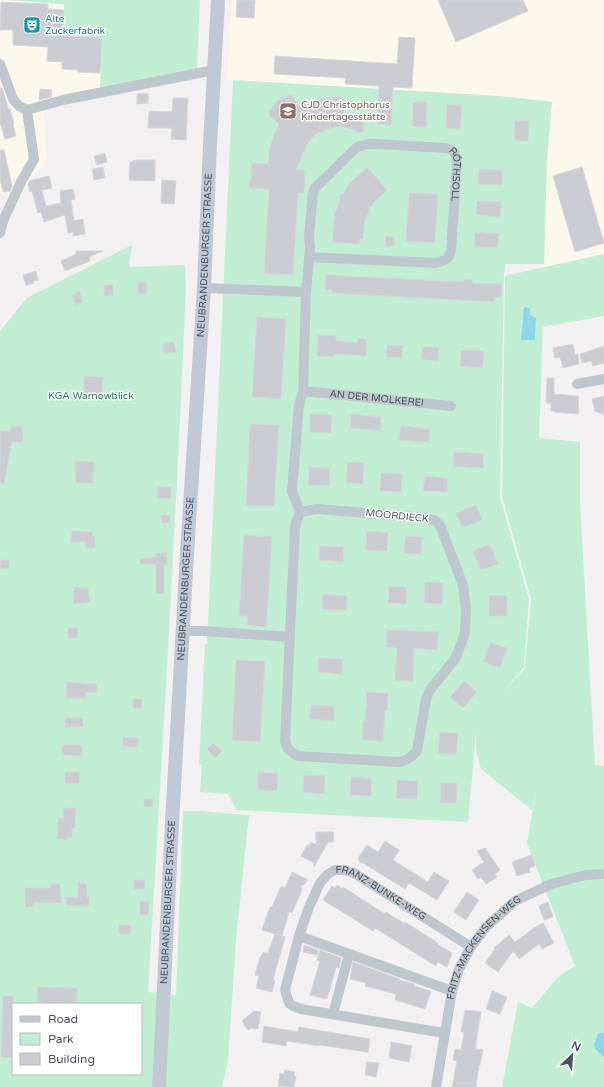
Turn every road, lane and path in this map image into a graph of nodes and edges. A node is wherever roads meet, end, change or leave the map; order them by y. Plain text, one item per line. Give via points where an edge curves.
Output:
1 (218, 0) edge
2 (0, 64) edge
3 (214, 70) junction
4 (27, 110) junction
5 (2, 222) edge
6 (0, 233) edge
7 (309, 257) junction
8 (204, 288) junction
9 (306, 292) junction
10 (604, 379) edge
11 (577, 384) dead end
12 (302, 391) junction
13 (451, 406) dead end
14 (300, 512) junction
15 (183, 631) junction
16 (290, 637) junction
17 (604, 874) edge
18 (299, 936) junction
19 (471, 947) junction
20 (349, 954) junction
21 (452, 991) junction
22 (333, 1014) junction
23 (444, 1033) junction
24 (159, 1087) edge
25 (436, 1087) edge

1 - 3 main road, NEUBRANDENBURGER STRASSE
2 - 4 street via 13,99
3 - 4 street via 63,100
3 - 8 main road, NEUBRANDENBURGER STRASSE
4 - 5 street via 34,159
5 - 6 street
7 - 7 street, RÖTHSOLL via 315,188 357,147 376,144 445,148 456,155 451,251 447,259 435,263
7 - 9 street, RÖTHSOLL
8 - 9 street
8 - 15 main road, NEUBRANDENBURGER STRASSE
9 - 12 street
10 - 11 street
12 - 13 street, AN DER MOLKEREI
12 - 14 street via 292,491
14 - 16 street, MOORDIECK via 295,526
14 - 16 street, MOORDIECK via 317,509 434,520 440,525 463,585 465,625 458,653 430,690 426,700 417,751 409,759 399,762 298,756 288,750 285,741
15 - 16 street
15 - 24 main road, NEUBRANDENBURGER STRASSE
17 - 19 street, FRITZ-MACKENSEN-WEG via 586,875 551,884 515,901 486,927
18 - 19 street, FRANZ-BUNKE-WEG via 320,883 335,870 344,870 354,873
18 - 20 street
18 - 22 street, FRANZ-BUNKE-WEG via 285,990 289,1003 298,1008
19 - 21 street, FRITZ-MACKENSEN-WEG via 459,969
20 - 21 street
20 - 22 street
21 - 23 street, FRITZ-MACKENSEN-WEG
22 - 23 street, FRANZ-BUNKE-WEG
23 - 25 street, FRITZ-MACKENSEN-WEG

